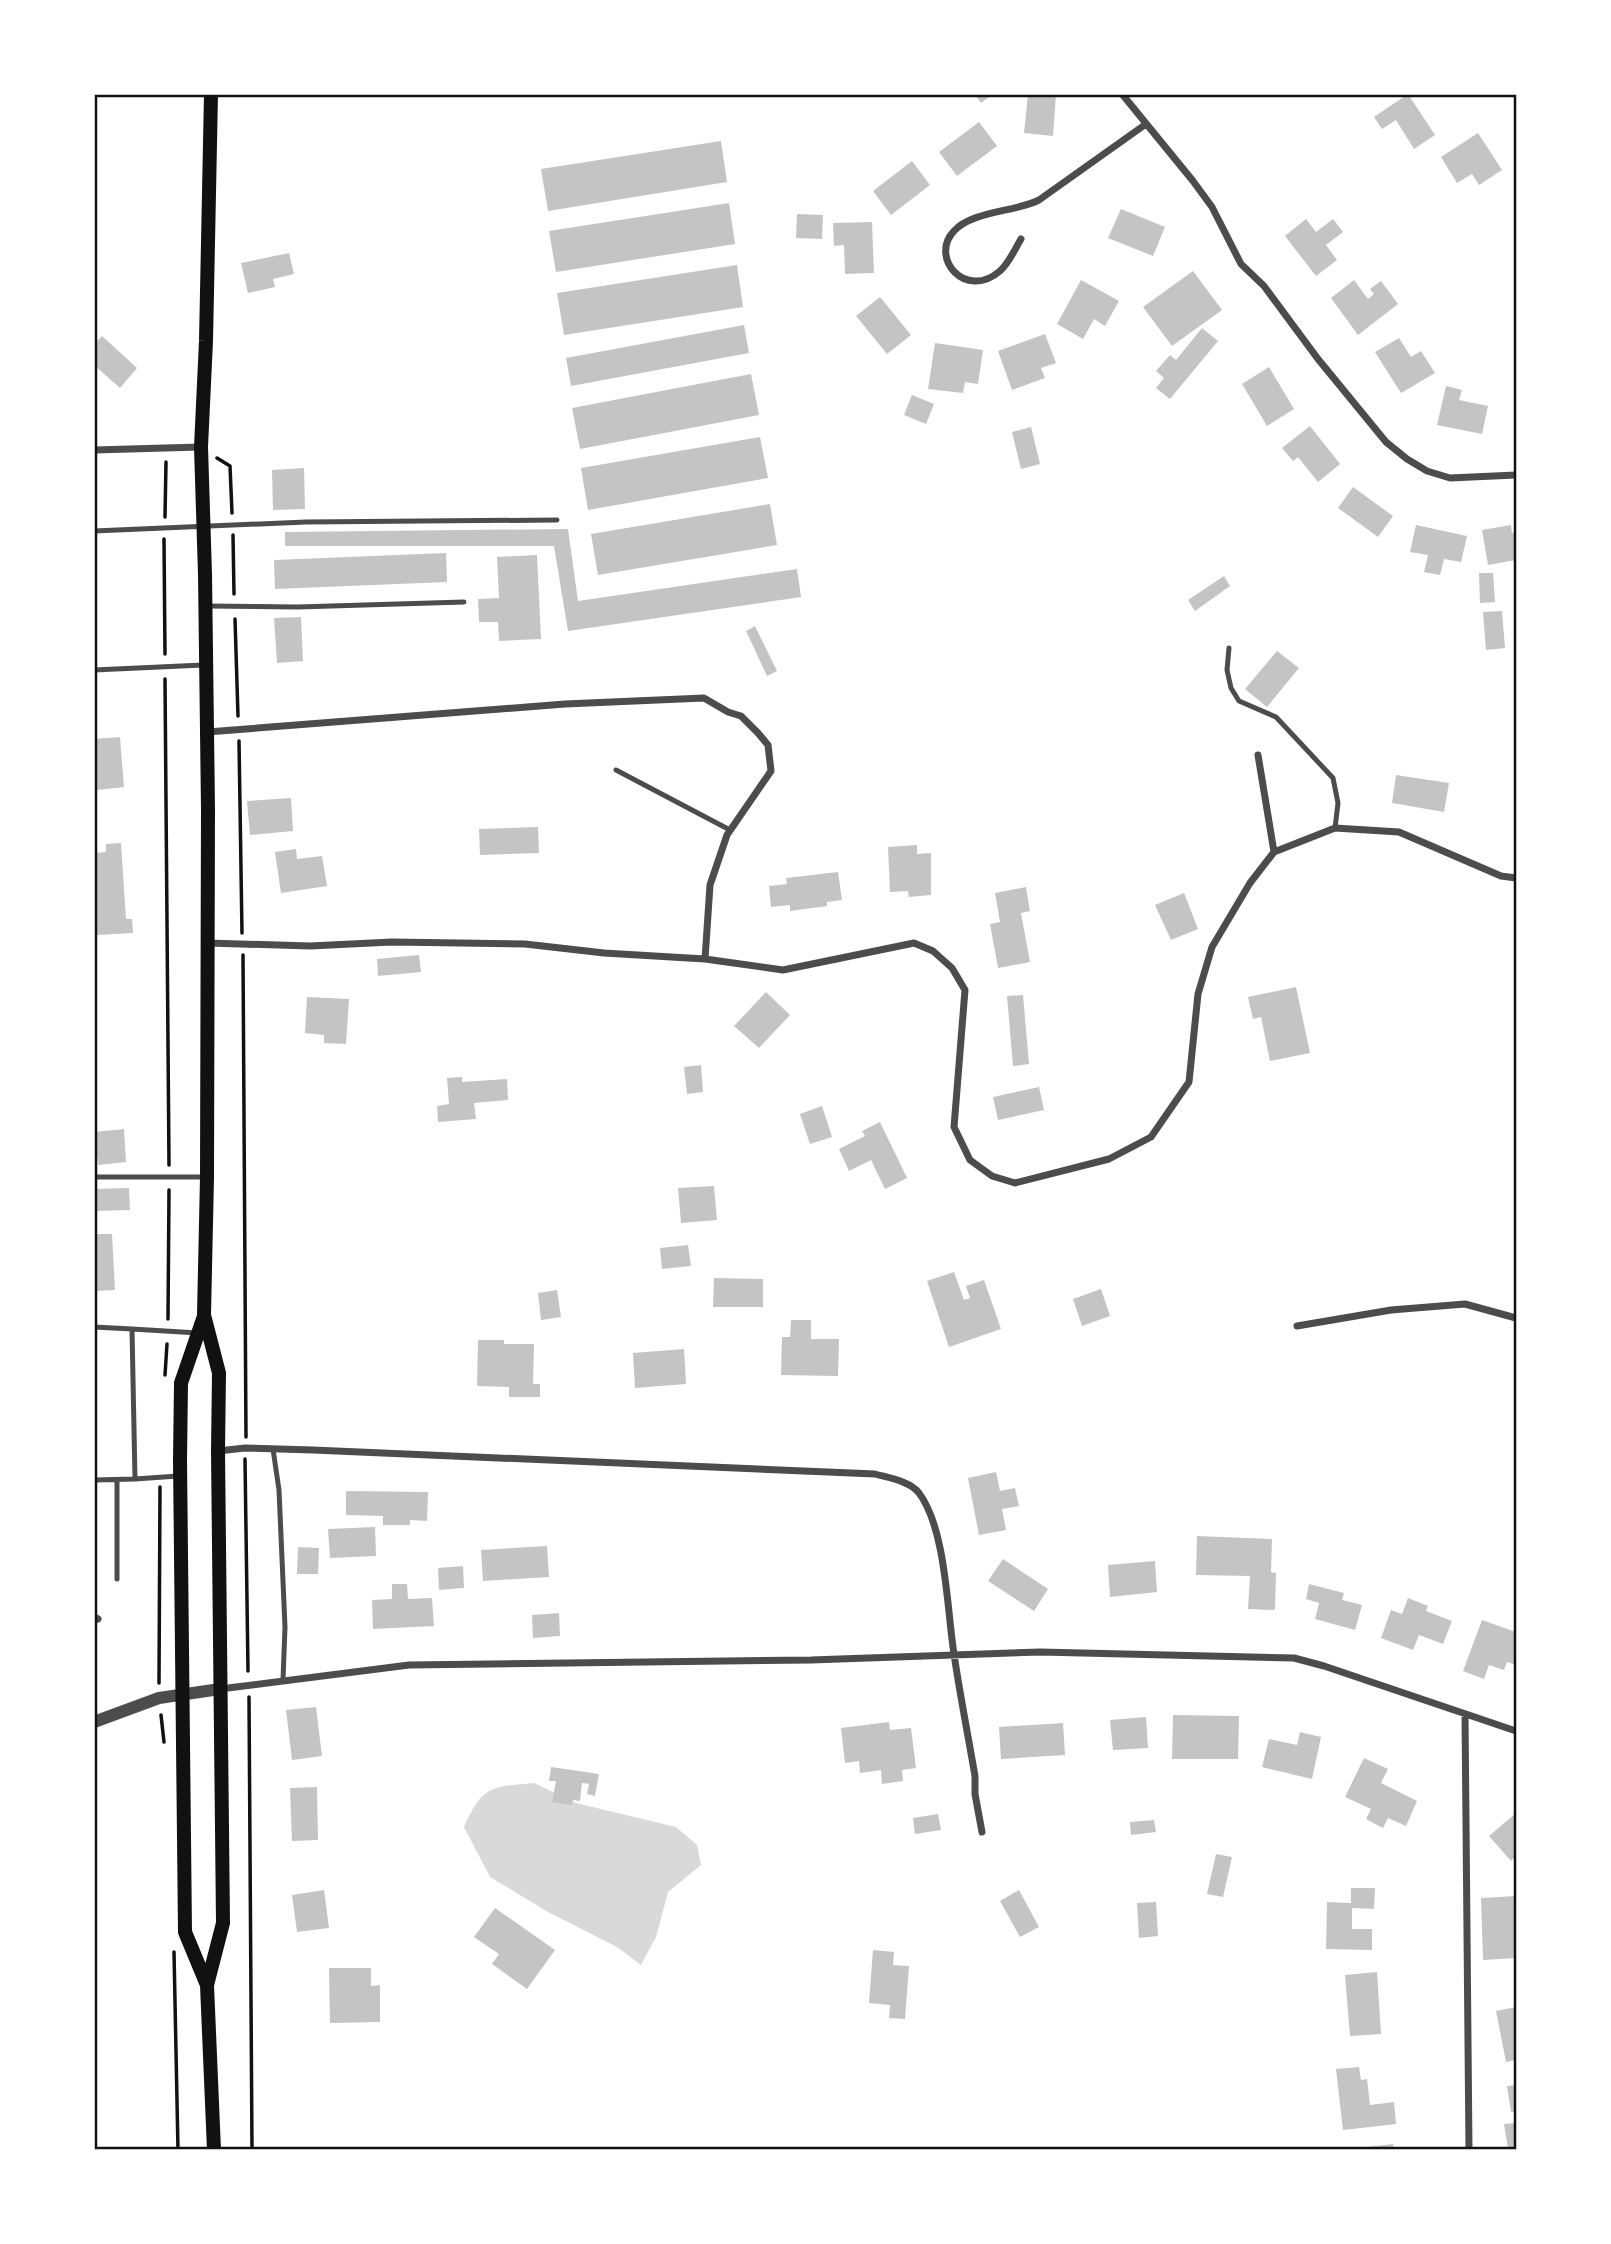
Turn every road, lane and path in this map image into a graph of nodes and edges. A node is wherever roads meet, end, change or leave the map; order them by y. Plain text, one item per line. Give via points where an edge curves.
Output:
1 (211, 94) edge
2 (1122, 94) edge
3 (1146, 124) junction
4 (1021, 239) dead end
5 (201, 447) junction
6 (166, 448) junction
7 (94, 450) edge
8 (1517, 475) edge
9 (558, 520) dead end
10 (232, 525) junction
11 (203, 526) junction
12 (164, 528) junction
13 (94, 531) edge
14 (464, 602) dead end
15 (206, 606) junction
16 (235, 607) junction
17 (1229, 648) dead end
18 (206, 665) junction
19 (165, 667) junction
20 (94, 670) edge
21 (239, 730) junction
22 (207, 732) junction
23 (1258, 755) dead end
24 (616, 770) dead end
25 (1335, 828) junction
26 (730, 831) junction
27 (1274, 852) junction
28 (1517, 877) edge
29 (242, 922) dead end
30 (207, 943) junction
31 (705, 959) junction
32 (244, 969) dead end
33 (94, 1177) edge
34 (170, 1177) junction
35 (207, 1177) junction
36 (204, 1315) junction
37 (1517, 1318) edge
38 (1297, 1326) dead end
39 (94, 1327) edge
40 (132, 1329) junction
41 (167, 1331) junction
42 (198, 1333) junction
43 (165, 1384) dead end
44 (247, 1424) dead end
45 (273, 1450) junction
46 (218, 1451) junction
47 (245, 1472) dead end
48 (180, 1476) junction
49 (160, 1477) junction
50 (135, 1479) junction
51 (94, 1480) edge
52 (117, 1480) junction
53 (117, 1579) dead end
54 (247, 1650) dead end
55 (954, 1655) junction
56 (159, 1667) dead end
57 (283, 1680) junction
58 (220, 1689) junction
59 (181, 1694) junction
60 (1465, 1714) junction
61 (250, 1718) dead end
62 (94, 1722) edge
63 (1517, 1731) edge
64 (982, 1832) dead end
65 (207, 1985) junction
66 (214, 2150) edge
67 (252, 2150) edge
68 (1469, 2150) edge

1 - 5 main road
2 - 3 street
3 - 4 street via 1039,200 987,215 953,231 947,244 949,267 968,281 990,277 1001,270
3 - 8 street via 1206,198 1241,264 1264,286 1387,442 1427,471 1450,478
5 - 6 street
5 - 10 path via 230,466
5 - 11 main road
6 - 7 street
6 - 12 path
9 - 10 lane
10 - 11 lane
10 - 16 path
11 - 12 lane
11 - 15 main road
12 - 13 lane
12 - 19 path
14 - 16 lane
15 - 16 lane
15 - 18 main road
16 - 21 path
17 - 25 lane via 1227,670 1239,701 1276,717 1333,778 1338,803
18 - 19 lane
18 - 22 main road
19 - 20 lane
19 - 34 path
21 - 22 street
21 - 26 street via 565,704 704,698 741,716 768,746 771,771
21 - 29 path
22 - 30 main road
23 - 27 street
24 - 26 lane
25 - 27 street
25 - 28 street via 1399,832 1501,876
26 - 31 street via 710,885
27 - 31 street via 1212,947 1198,994 1189,1082 1150,1137 1109,1159 1015,1183 992,1177 970,1160 954,1127 965,990 952,968 933,951 914,943 783,970
30 - 31 street via 525,944
30 - 35 main road
32 - 44 path
33 - 34 lane
34 - 35 lane
34 - 41 path
35 - 36 main road
36 - 42 main road
36 - 46 main road via 219,1373
37 - 38 street via 1465,1304 1391,1310
39 - 40 lane
40 - 41 lane
40 - 50 lane
41 - 42 lane
41 - 43 path
42 - 48 main road via 181,1382
45 - 46 street
45 - 55 street via 875,1474 892,1479 918,1491 930,1513 939,1541
45 - 57 lane via 285,1627
46 - 58 main road
47 - 54 path
48 - 49 lane
48 - 59 main road
49 - 50 lane
49 - 56 path
50 - 52 lane
51 - 52 lane
52 - 53 lane
55 - 57 street via 409,1665
55 - 60 street via 1040,1652 1294,1658
55 - 64 street
57 - 58 street
58 - 59 street
58 - 65 main road via 223,1923
59 - 62 street
59 - 65 main road via 185,1932
60 - 63 street
60 - 68 street
61 - 67 path
65 - 66 main road

